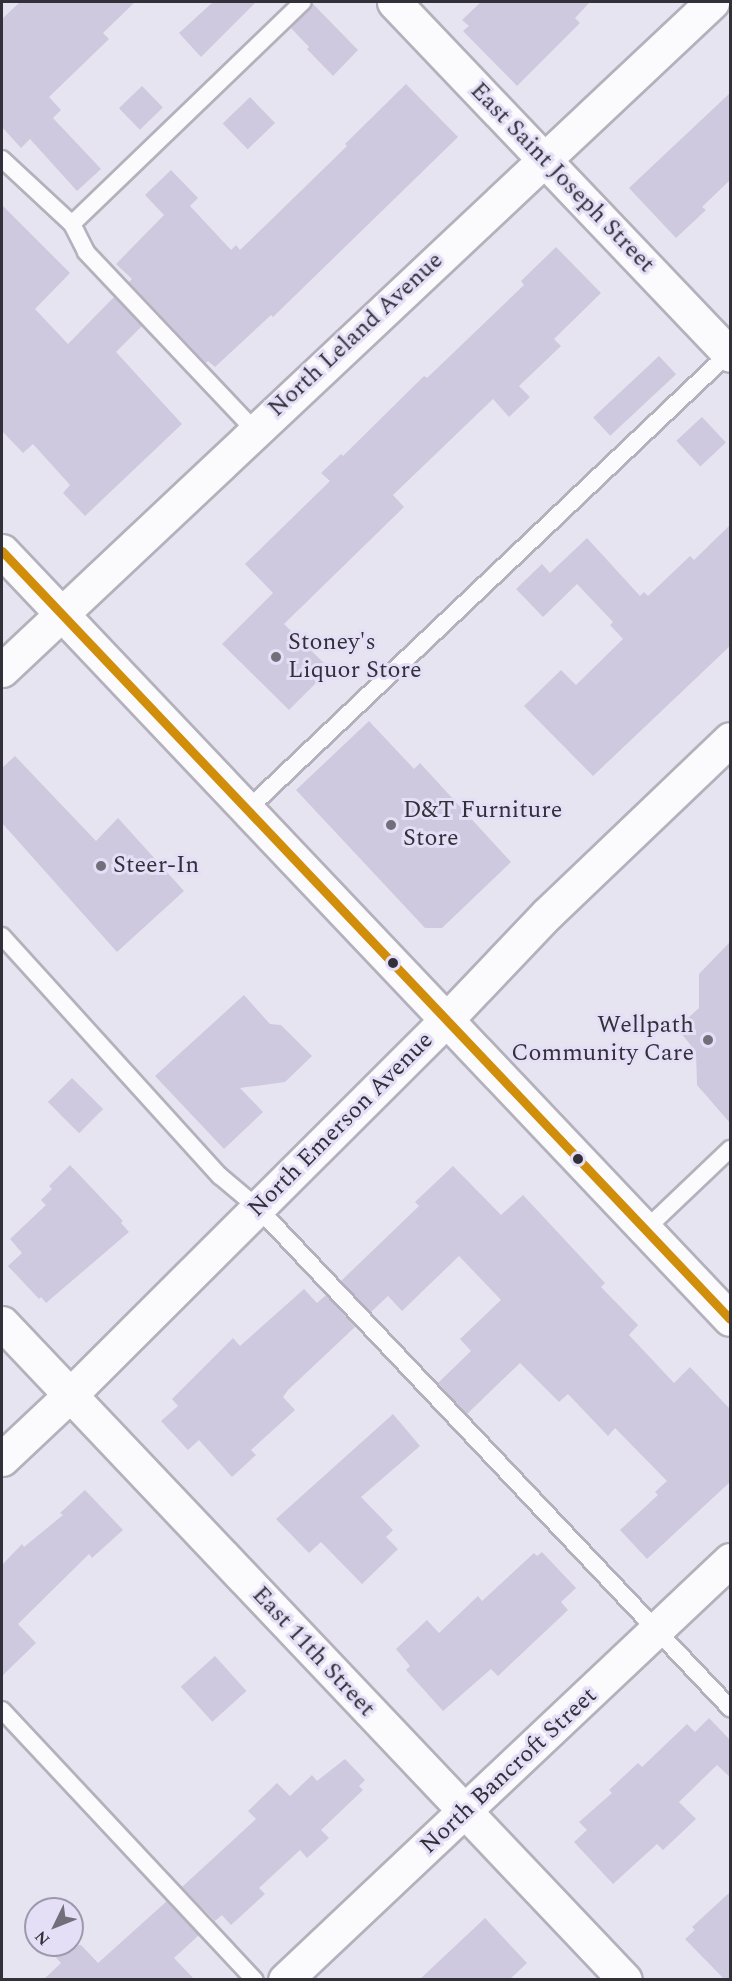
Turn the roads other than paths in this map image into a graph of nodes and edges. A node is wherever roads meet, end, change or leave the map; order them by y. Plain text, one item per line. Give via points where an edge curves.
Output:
1 (303, 2) edge
2 (394, 2) edge
3 (712, 2) edge
4 (2, 159) edge
5 (543, 159) junction
6 (72, 224) junction
7 (730, 354) edge
8 (255, 431) junction
9 (2, 551) edge
10 (61, 613) junction
11 (2, 670) edge
12 (730, 739) edge
13 (248, 809) junction
14 (2, 936) edge
15 (447, 1019) junction
16 (730, 1149) edge
17 (258, 1208) junction
18 (646, 1229) junction
19 (730, 1319) edge
20 (2, 1323) edge
21 (70, 1395) junction
22 (2, 1460) edge
23 (730, 1560) edge
24 (658, 1631) junction
25 (730, 1708) edge
26 (2, 1710) edge
27 (465, 1812) junction
28 (255, 1980) edge
29 (285, 1980) edge
30 (625, 1980) edge

1 - 6 lane
2 - 5 street, East Saint Joseph Street
3 - 5 street, North Leland Avenue
4 - 6 lane
5 - 7 street, East Saint Joseph Street
5 - 8 street, North Leland Avenue
6 - 8 lane via 86,252
7 - 13 lane
8 - 10 street, North Leland Avenue
9 - 10 street
10 - 11 street, North Leland Avenue
10 - 13 street
12 - 15 street, North Emerson Avenue via 547,914
13 - 15 street
14 - 17 lane via 220,1176
15 - 17 street, North Emerson Avenue
15 - 18 street
16 - 18 lane
17 - 21 street, North Emerson Avenue
17 - 24 lane
18 - 19 street
20 - 21 street, East 11th Street
21 - 22 street, North Emerson Avenue
21 - 27 street, East 11th Street
23 - 24 street, North Bancroft Street
24 - 25 lane
24 - 27 street, North Bancroft Street
26 - 28 lane
27 - 29 street, North Bancroft Street
27 - 30 street, East 11th Street

